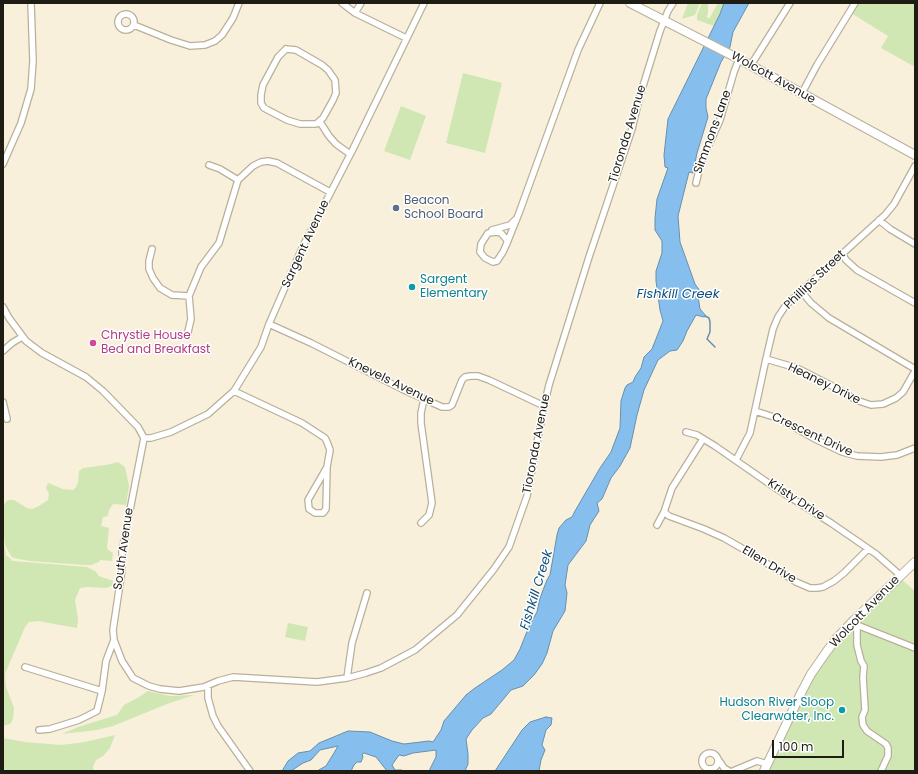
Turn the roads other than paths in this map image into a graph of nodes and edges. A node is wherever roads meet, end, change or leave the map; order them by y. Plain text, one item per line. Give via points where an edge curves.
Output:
1 (31, 3) edge
2 (239, 3) edge
3 (342, 3) edge
4 (361, 3) edge
5 (424, 3) edge
6 (600, 3) edge
7 (630, 3) edge
8 (673, 3) edge
9 (790, 3) edge
10 (855, 3) edge
11 (355, 13) junction
12 (667, 21) junction
13 (134, 25) dead end
14 (406, 38) junction
15 (738, 58) junction
16 (751, 65) junction
17 (802, 94) junction
18 (320, 122) junction
19 (350, 154) junction
20 (915, 155) edge
21 (3, 164) edge
22 (209, 165) dead end
23 (915, 166) edge
24 (238, 180) junction
25 (696, 183) dead end
26 (330, 192) junction
27 (517, 219) junction
28 (879, 220) junction
29 (488, 233) junction
30 (507, 243) junction
31 (915, 244) edge
32 (152, 250) dead end
33 (842, 254) junction
34 (801, 291) junction
35 (189, 296) junction
36 (915, 303) edge
37 (3, 307) edge
38 (269, 324) junction
39 (22, 336) junction
40 (187, 336) dead end
41 (3, 351) edge
42 (766, 359) junction
43 (915, 370) edge
44 (234, 390) junction
45 (424, 398) junction
46 (3, 402) edge
47 (544, 406) junction
48 (755, 412) junction
49 (8, 419) dead end
50 (686, 432) dead end
51 (144, 438) junction
52 (703, 439) junction
53 (915, 448) edge
54 (736, 460) junction
55 (327, 467) junction
56 (664, 512) junction
57 (421, 523) dead end
58 (657, 525) dead end
59 (868, 549) junction
60 (915, 562) edge
61 (900, 575) junction
62 (368, 593) dead end
63 (856, 623) junction
64 (114, 640) junction
65 (915, 648) edge
66 (25, 667) dead end
67 (347, 678) junction
68 (208, 686) junction
69 (102, 691) junction
70 (39, 730) dead end
71 (718, 759) dead end
72 (766, 768) edge
73 (250, 771) edge
74 (729, 771) edge
75 (732, 771) edge
76 (881, 771) edge

1 - 21 street via 33,56 30,98
2 - 13 street via 222,35 204,45 190,46
3 - 11 street
4 - 11 street
5 - 14 street, Sargent Avenue
6 - 27 street via 578,50
7 - 12 main road, Wolcott Avenue
8 - 12 street, Tioronda Avenue
9 - 16 street
10 - 17 street
11 - 14 street
12 - 15 main road, Wolcott Avenue
12 - 47 street, Tioronda Avenue via 639,98 632,129 589,256
14 - 19 street, Sargent Avenue
15 - 16 main road, Wolcott Avenue
15 - 25 street, Simmons Lane via 720,120 701,162
16 - 17 main road, Wolcott Avenue
17 - 20 main road, Wolcott Avenue
18 - 18 street via 336,93 335,80 322,65 296,50 286,49 278,57 263,85 261,103 264,108 287,120 309,125
18 - 19 street via 336,144
19 - 26 street, Sargent Avenue
22 - 24 street
23 - 28 street, Phillips Street via 894,204
24 - 26 street via 253,166 268,161 277,163
24 - 35 street via 219,243 201,267
26 - 38 street, Sargent Avenue
27 - 29 street via 510,225
27 - 30 street
28 - 31 street via 890,230
28 - 33 street, Phillips Street
29 - 30 street via 501,233
29 - 30 street via 480,249 482,256 489,261 497,261
32 - 35 street via 150,269 160,288 172,295
33 - 34 street, Phillips Street
33 - 36 street via 857,270
34 - 42 street, Phillips Street via 778,317
34 - 43 street via 829,318
35 - 40 street via 191,319
37 - 39 street
38 - 44 street, Sargent Avenue via 261,347
38 - 45 street, Knevels Avenue
39 - 41 street
39 - 51 street via 36,350 86,377 103,391 138,427
42 - 43 street, Heaney Drive via 797,368 856,400 871,405 883,404 896,398 903,392
42 - 48 street, Phillips Street
44 - 51 street, Sargent Avenue via 208,414 171,432
44 - 55 street via 302,423 324,438 330,450
45 - 47 street, Knevels Avenue via 449,407 462,380 478,376
45 - 57 street via 421,423 432,502 429,516
46 - 49 street
47 - 67 street, Tioronda Avenue via 527,496 509,547 494,569 458,615 415,650 381,668
48 - 53 street, Crescent Drive via 780,419 817,440 857,456 881,458
48 - 54 street, Phillips Street via 750,433
50 - 52 street, Kristy Drive
51 - 64 street, South Avenue via 122,551
52 - 54 street, Kristy Drive
52 - 56 street via 672,488
54 - 59 street, Kristy Drive
55 - 55 street via 308,500 309,509 314,513 323,513 326,509
56 - 58 street
56 - 59 street, Ellen Drive via 724,538 810,588 823,587 834,581
59 - 61 street, Kristy Drive
60 - 61 main road, Wolcott Avenue
61 - 63 main road, Wolcott Avenue
62 - 67 street via 352,643
63 - 65 street
63 - 72 main road, Wolcott Avenue via 836,639 811,674
63 - 76 street via 857,645 864,666 863,724 867,731 888,748 888,756
64 - 68 street, South Avenue via 122,661 136,680 149,686 179,691
64 - 69 street via 106,661
66 - 69 street
67 - 68 street, Tioronda Avenue via 317,682 233,677
68 - 73 street via 208,698 216,721
69 - 70 street via 95,712 69,724
71 - 74 street
72 - 75 street via 758,761

